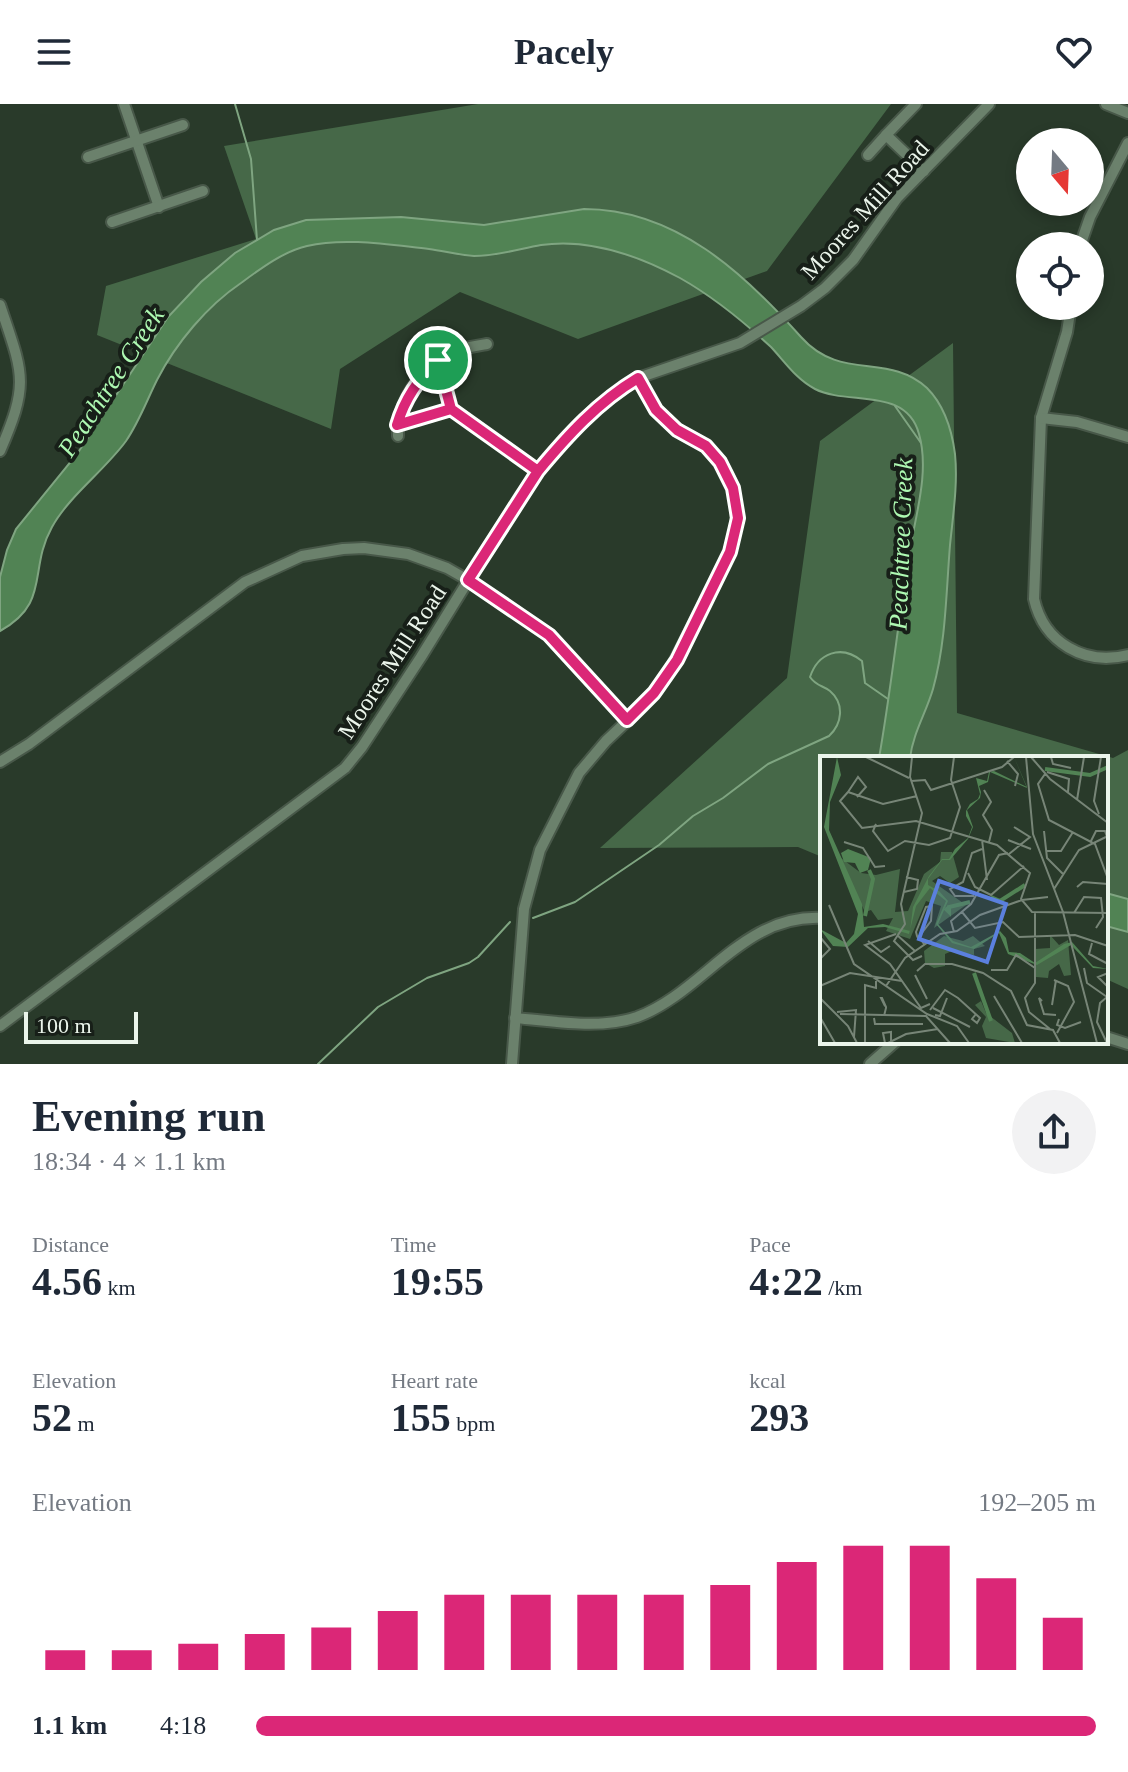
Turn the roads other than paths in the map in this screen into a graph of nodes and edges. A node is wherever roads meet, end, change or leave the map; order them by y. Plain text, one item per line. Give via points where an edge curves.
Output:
1 (124, 104) edge
2 (916, 104) edge
3 (989, 104) edge
4 (1106, 104) edge
5 (1128, 113) edge
6 (183, 125) dead end
7 (886, 135) junction
8 (136, 141) junction
9 (1128, 143) edge
10 (868, 155) dead end
11 (88, 157) dead end
12 (924, 171) junction
13 (203, 191) dead end
14 (159, 207) junction
15 (112, 222) dead end
16 (1085, 232) edge
17 (0, 305) edge
18 (1069, 320) edge
19 (487, 344) dead end
20 (438, 360) junction
21 (638, 378) junction
22 (451, 409) junction
23 (1041, 418) junction
24 (1128, 437) edge
25 (0, 451) edge
26 (538, 471) junction
27 (468, 580) junction
28 (1128, 655) edge
29 (627, 720) junction
30 (0, 762) edge
31 (820, 918) edge
32 (515, 1018) junction
33 (0, 1026) edge
34 (1108, 1038) edge
35 (893, 1044) edge
36 (1128, 1044) edge
37 (512, 1064) edge
38 (870, 1064) edge

1 - 8 street
2 - 7 street
3 - 12 street, Moores Mill Road
4 - 5 street
6 - 8 street
7 - 10 street
7 - 12 street
8 - 11 street
8 - 14 street
9 - 16 street
12 - 21 street, Moores Mill Road via 839,275 791,312 740,343
13 - 14 street
14 - 15 street
17 - 25 street via 21,383
18 - 23 street
19 - 20 street
20 - 22 street
20 - 22 street via 418,381 397,431
21 - 26 street, Moores Mill Road via 597,407
21 - 29 street via 656,410 720,462 733,488 738,518 730,552 677,660
22 - 26 street
23 - 24 street
23 - 28 street via 1036,609 1050,634 1073,651 1094,657
26 - 27 street, Moores Mill Road
27 - 29 street via 549,635
27 - 30 street via 428,560 388,550 343,549 289,561 245,582
27 - 33 street, Moores Mill Road via 345,768
29 - 32 street via 579,773 540,850 524,909
31 - 32 street via 796,918 761,931 634,1018 601,1024
32 - 37 street
34 - 36 street
35 - 38 street

